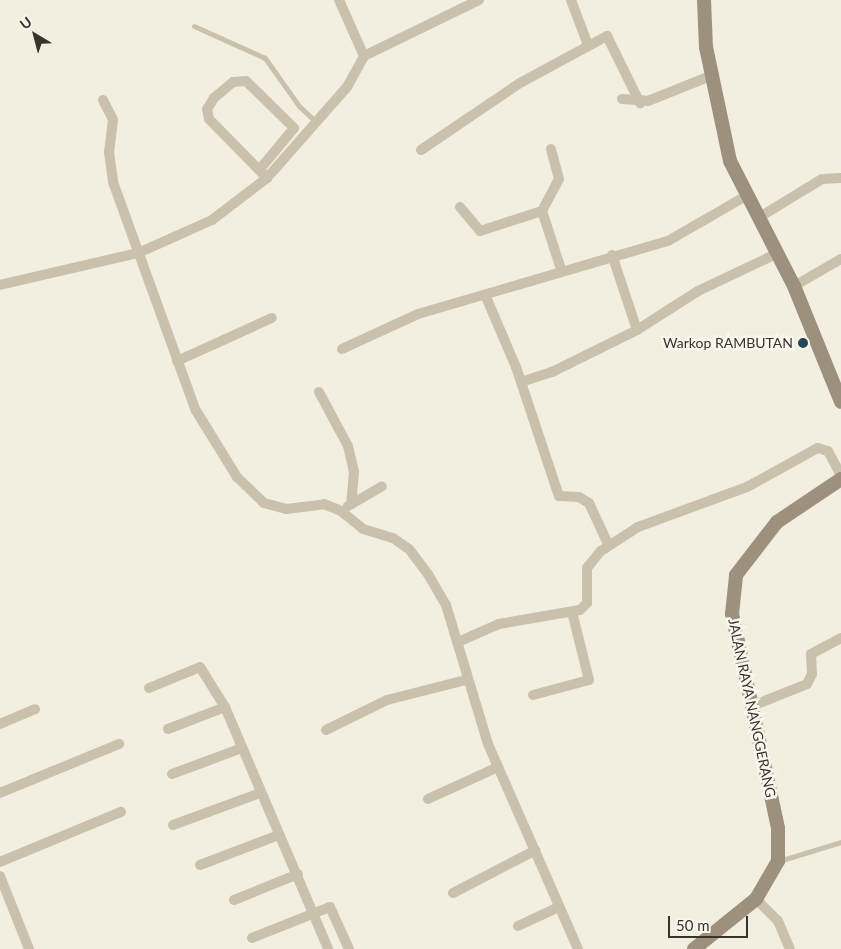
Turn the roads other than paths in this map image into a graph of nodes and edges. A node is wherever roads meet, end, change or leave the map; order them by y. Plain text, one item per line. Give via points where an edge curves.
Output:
1 (339, 0) edge
2 (479, 0) edge
3 (571, 0) edge
4 (704, 0) edge
5 (194, 26) dead end
6 (588, 45) junction
7 (364, 56) junction
8 (712, 75) junction
9 (622, 99) dead end
10 (103, 100) dead end
11 (640, 103) junction
12 (316, 122) junction
13 (551, 149) dead end
14 (421, 150) dead end
15 (264, 173) junction
16 (841, 178) edge
17 (746, 196) junction
18 (460, 207) dead end
19 (542, 211) junction
20 (758, 218) junction
21 (138, 252) junction
22 (776, 254) junction
23 (612, 255) junction
24 (841, 259) edge
25 (561, 269) junction
26 (0, 285) edge
27 (794, 286) junction
28 (486, 297) junction
29 (272, 318) dead end
30 (637, 330) junction
31 (342, 349) dead end
32 (177, 361) junction
33 (521, 382) junction
34 (319, 392) dead end
35 (840, 400) edge
36 (841, 475) edge
37 (841, 479) edge
38 (382, 486) dead end
39 (351, 504) junction
40 (341, 511) junction
41 (609, 546) junction
42 (572, 612) junction
43 (841, 638) edge
44 (458, 642) junction
45 (466, 680) junction
46 (149, 688) dead end
47 (533, 695) dead end
48 (752, 706) junction
49 (225, 707) junction
50 (35, 709) dead end
51 (0, 724) edge
52 (168, 729) dead end
53 (326, 730) dead end
54 (119, 744) dead end
55 (242, 748) junction
56 (498, 767) junction
57 (172, 774) dead end
58 (0, 793) edge
59 (260, 793) junction
60 (428, 799) dead end
61 (121, 812) dead end
62 (173, 825) dead end
63 (276, 836) junction
64 (841, 842) edge
65 (536, 850) junction
66 (778, 861) junction
67 (0, 862) edge
68 (200, 866) dead end
69 (298, 874) junction
70 (0, 876) edge
71 (453, 892) dead end
72 (756, 899) junction
73 (234, 900) dead end
74 (559, 907) junction
75 (312, 914) junction
76 (518, 926) dead end
77 (252, 938) dead end
78 (29, 949) edge
79 (328, 949) edge
80 (349, 949) edge
81 (578, 949) edge
82 (694, 949) edge
83 (790, 949) edge

1 - 7 street
2 - 7 street
3 - 6 street
4 - 8 street via 704,28
5 - 12 lane via 265,58 299,106
6 - 11 street via 610,38
6 - 14 street via 520,83
7 - 12 street via 347,87
8 - 11 street
8 - 17 street via 730,161
9 - 11 street
10 - 21 street via 113,120 109,152 113,182
12 - 15 street
13 - 19 street via 559,179
15 - 15 street via 207,113 214,98 233,82 246,81 294,128
15 - 21 street via 212,220
16 - 20 street via 822,179
17 - 20 street
17 - 23 street via 681,236
18 - 19 street via 480,231
19 - 25 street
20 - 22 street
21 - 26 street via 21,283
21 - 32 street
22 - 27 street
22 - 30 street via 698,291
23 - 25 street
23 - 30 street
24 - 27 street
25 - 28 street
27 - 35 street
28 - 31 street via 418,314
28 - 33 street
29 - 32 street
30 - 33 street via 552,372
32 - 40 street via 195,408 246,488 275,507 316,504
33 - 41 street via 559,496 580,497 589,504
34 - 39 street via 348,446 354,472
36 - 41 street via 828,451 818,448 747,487 638,527
37 - 48 street, JALAN RAYA NANGGERANG via 772,526 736,575 732,614
38 - 39 street
39 - 40 street
40 - 44 street via 363,529 393,538 409,549 439,589
41 - 42 street via 590,560 587,603
42 - 44 street via 498,624
42 - 47 street via 590,680
43 - 48 street via 811,654 812,674 807,684
44 - 45 street
45 - 53 street via 387,700
45 - 56 street
46 - 49 street via 200,667
48 - 66 street, JALAN RAYA NANGGERANG via 778,828
49 - 52 street
49 - 55 street
50 - 51 street
54 - 58 street
55 - 57 street
55 - 59 street
56 - 60 street
56 - 65 street
59 - 62 street
59 - 63 street
61 - 67 street
63 - 68 street
63 - 69 street
64 - 66 lane
65 - 71 street
65 - 74 street
66 - 72 street, JALAN RAYA NANGGERANG via 770,881
69 - 73 street
69 - 75 street
70 - 78 street
72 - 82 street, JALAN RAYA NANGGERANG
72 - 83 street via 778,921
74 - 76 street
74 - 81 street
75 - 77 street
75 - 79 street
75 - 80 street via 330,906

